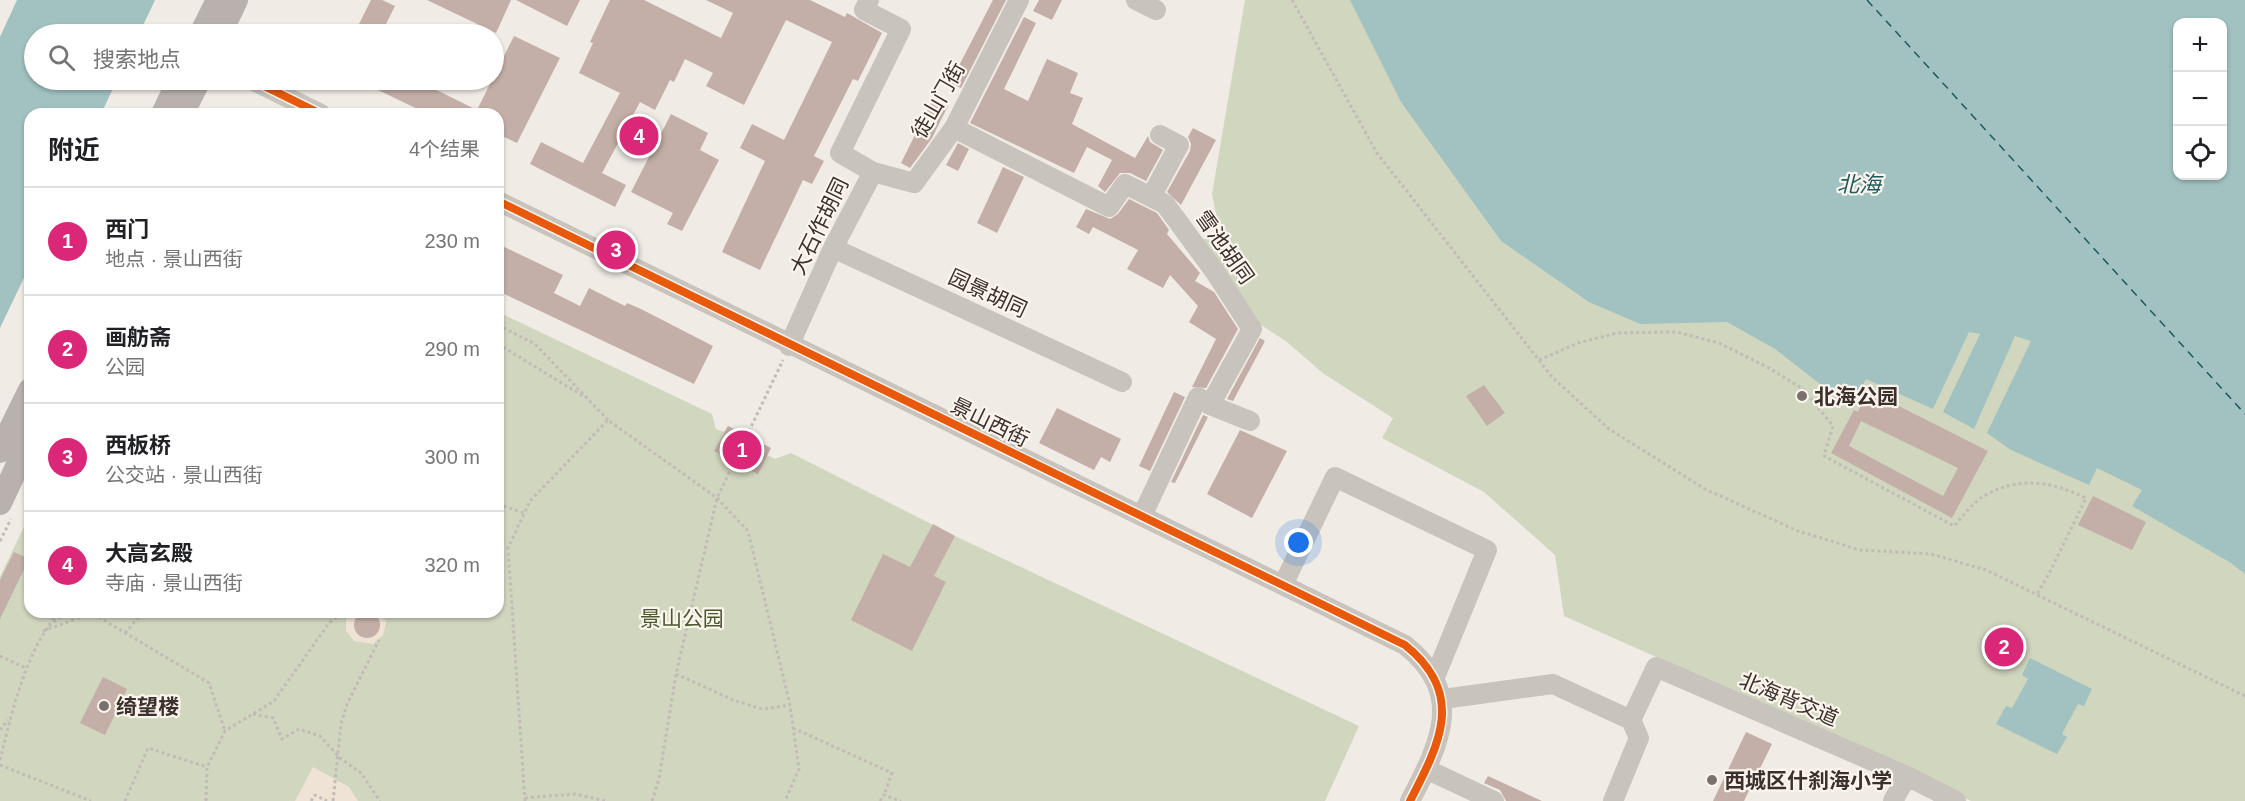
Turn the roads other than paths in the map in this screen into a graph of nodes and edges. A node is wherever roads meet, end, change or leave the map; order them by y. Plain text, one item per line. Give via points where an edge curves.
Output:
1 (218, 0) edge
2 (236, 0) edge
3 (869, 0) edge
4 (1019, 0) edge
5 (1136, 0) edge
6 (1156, 10) dead end
7 (206, 24) edge
8 (225, 24) edge
9 (174, 90) edge
10 (194, 90) edge
11 (272, 90) edge
12 (166, 108) edge
13 (185, 108) edge
14 (309, 108) edge
15 (954, 128) junction
16 (1160, 135) dead end
17 (873, 172) junction
18 (1151, 197) junction
19 (504, 204) edge
20 (833, 248) junction
21 (789, 346) junction
22 (1122, 382) dead end
23 (24, 402) edge
24 (1210, 405) junction
25 (1250, 421) dead end
26 (0, 451) edge
27 (24, 455) edge
28 (5, 505) edge
29 (1142, 516) junction
30 (1283, 585) junction
31 (1435, 677) junction
32 (1443, 699) junction
33 (1631, 720) junction
34 (1426, 769) junction
35 (1907, 776) junction
36 (1410, 801) edge
37 (1494, 801) edge
38 (1613, 801) edge
39 (1893, 801) edge
40 (1956, 801) edge

1 - 7 main road
2 - 8 main road
3 - 17 street, 大石作胡同 via 864,10 901,29 840,153
4 - 15 street, 徒山门街
5 - 6 street
9 - 12 main road
10 - 13 main road
11 - 14 street
15 - 17 street, 徒山门街 via 914,183
15 - 18 street, 雪池胡同 via 1109,207 1125,184
16 - 18 street via 1179,145
17 - 20 street, 大石作胡同
18 - 24 street, 雪池胡同 via 1165,204 1252,329
19 - 21 street, 景山西街
20 - 21 street, 大石作胡同
20 - 22 street, 园景胡同
21 - 29 street, 景山西街
23 - 26 main road
24 - 25 street
24 - 29 street via 1198,397
27 - 28 main road
29 - 30 street, 景山西街
30 - 31 street, 景山西街 via 1405,645
30 - 31 street via 1335,477 1487,550
31 - 32 street, 景山西街
32 - 33 street via 1552,684
32 - 34 street via 1443,722
33 - 35 street, 北海背交道 via 1656,667
33 - 38 street via 1639,738
34 - 36 street
34 - 37 street
35 - 39 street
35 - 40 street, 北海背交道

